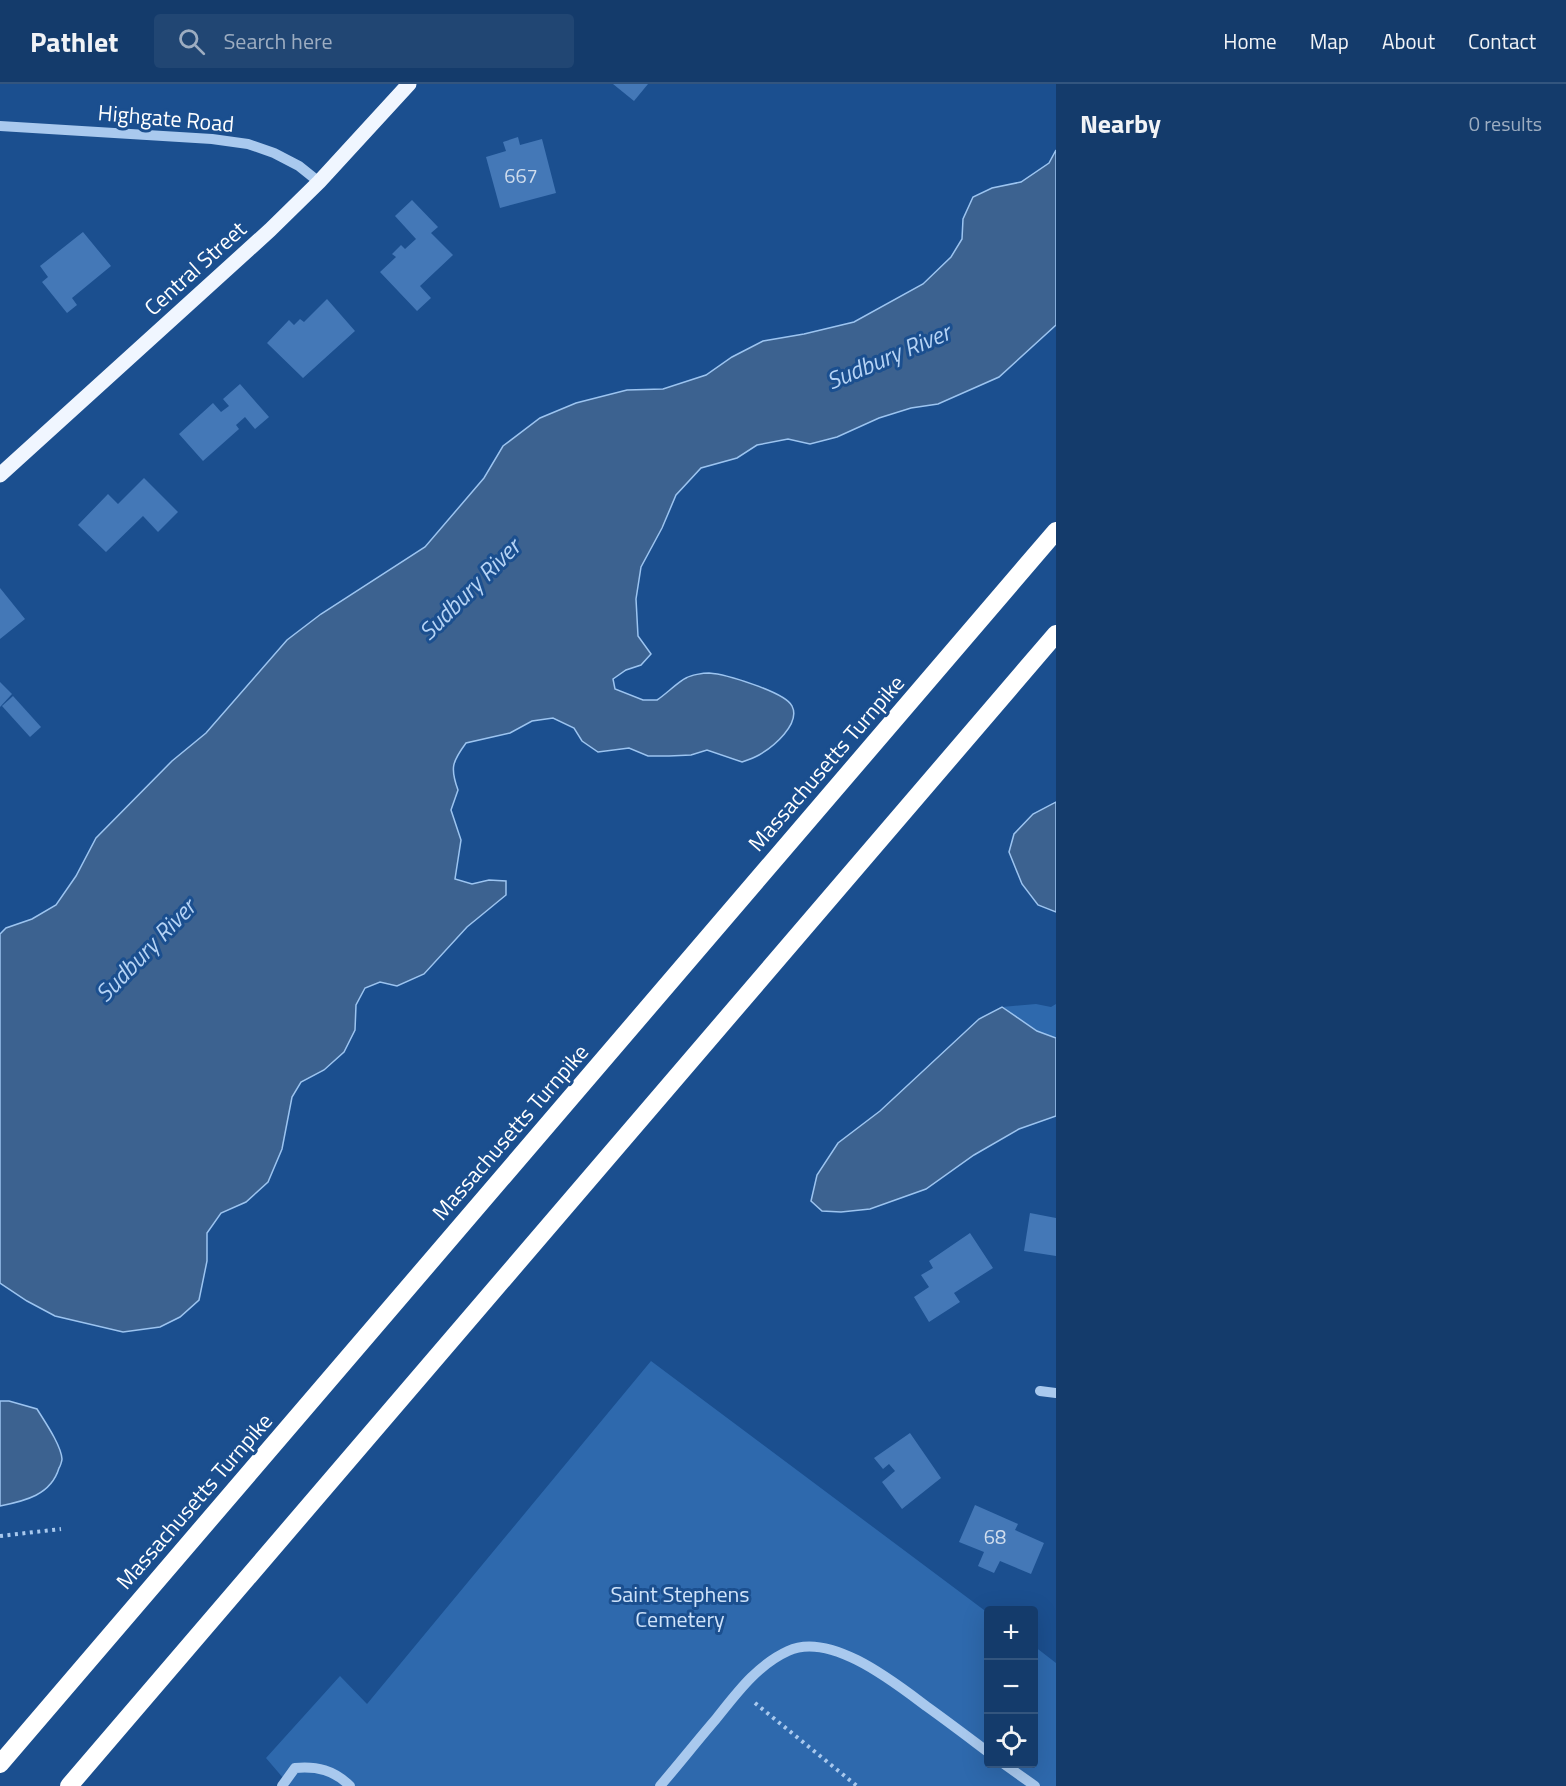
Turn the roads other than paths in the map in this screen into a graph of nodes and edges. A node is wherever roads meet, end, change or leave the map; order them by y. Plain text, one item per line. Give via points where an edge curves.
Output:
1 (409, 84) edge
2 (0, 126) edge
3 (319, 182) junction
4 (0, 475) edge
5 (1056, 531) edge
6 (1056, 634) edge
7 (1040, 1391) dead end
8 (1056, 1393) edge
9 (984, 1749) edge
10 (0, 1764) edge
11 (1010, 1768) edge
12 (69, 1786) edge
13 (282, 1786) edge
14 (350, 1786) edge
15 (660, 1786) edge
16 (1035, 1786) edge

1 - 3 main road, Central Street
2 - 3 street, Highgate Road via 248,144 299,166
3 - 4 main road, Central Street
5 - 10 highway, Massachusetts Turnpike
6 - 12 highway
7 - 8 street
9 - 15 street via 880,1672 851,1657 805,1646 789,1650 749,1679
11 - 16 street
13 - 14 street via 295,1768 312,1766 330,1771

